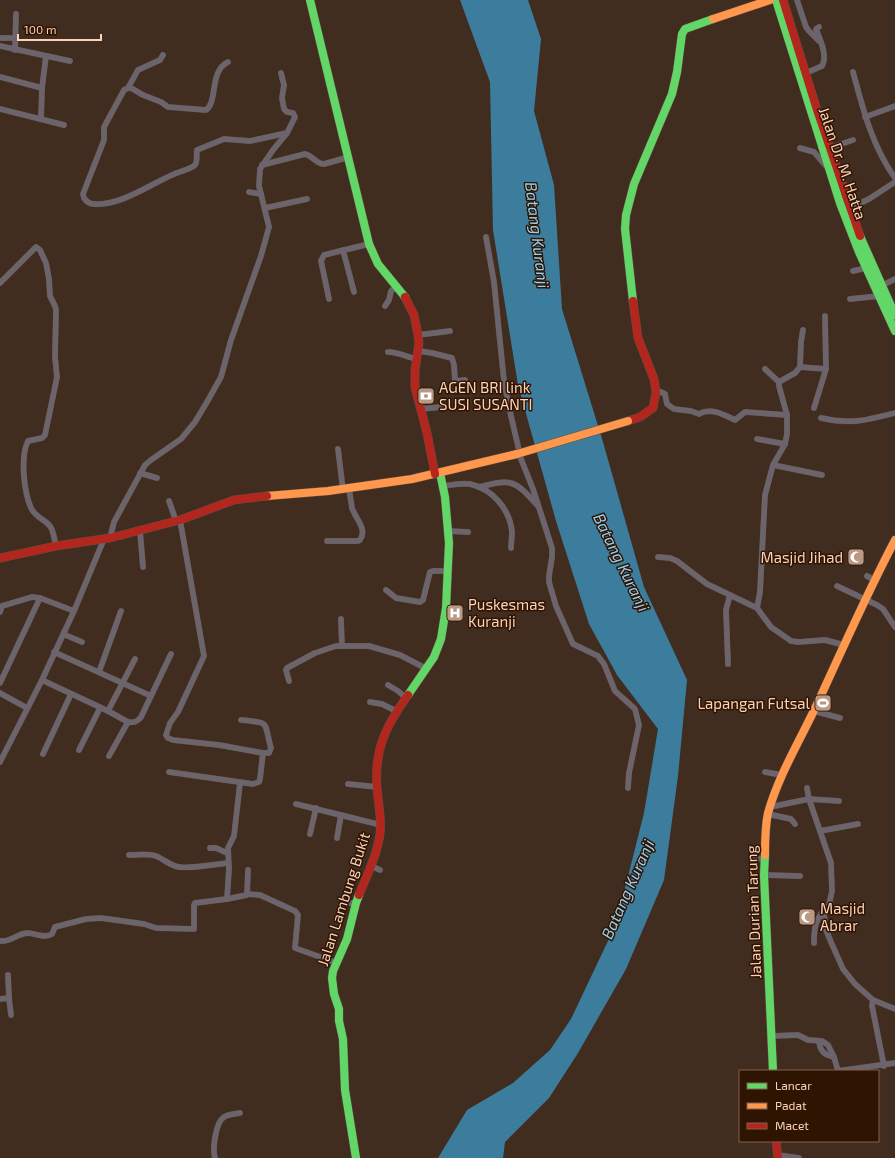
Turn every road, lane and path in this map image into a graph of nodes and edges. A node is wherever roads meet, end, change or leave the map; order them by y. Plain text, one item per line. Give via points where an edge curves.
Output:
1 (310, 0) edge
2 (770, 0) edge
3 (776, 0) edge
4 (783, 0) edge
5 (797, 0) edge
6 (16, 14) dead end
7 (819, 27) dead end
8 (0, 38) edge
9 (16, 38) junction
10 (821, 43) junction
11 (0, 46) edge
12 (16, 50) junction
13 (163, 55) dead end
14 (46, 56) junction
15 (70, 61) dead end
16 (228, 62) dead end
17 (281, 72) dead end
18 (853, 72) dead end
19 (806, 73) junction
20 (0, 76) edge
21 (42, 88) junction
22 (128, 88) junction
23 (895, 106) edge
24 (0, 109) edge
25 (865, 117) junction
26 (41, 119) junction
27 (64, 124) dead end
28 (286, 133) junction
29 (853, 140) dead end
30 (800, 148) dead end
31 (830, 148) junction
32 (349, 157) junction
33 (262, 165) junction
34 (829, 169) junction
35 (895, 178) edge
36 (895, 182) edge
37 (249, 192) dead end
38 (261, 194) junction
39 (307, 199) dead end
40 (265, 208) junction
41 (850, 208) junction
42 (486, 237) dead end
43 (369, 244) junction
44 (343, 250) junction
45 (869, 268) junction
46 (853, 271) dead end
47 (895, 279) edge
48 (0, 283) edge
49 (397, 286) junction
50 (881, 286) junction
51 (354, 292) dead end
52 (879, 296) junction
53 (329, 299) dead end
54 (850, 299) dead end
55 (893, 303) edge
56 (384, 306) dead end
57 (895, 315) edge
58 (825, 316) dead end
59 (803, 330) dead end
60 (450, 331) dead end
61 (895, 331) edge
62 (418, 335) junction
63 (388, 352) dead end
64 (418, 355) junction
65 (800, 367) junction
66 (765, 369) dead end
67 (826, 369) junction
68 (465, 380) dead end
69 (779, 382) junction
70 (656, 392) junction
71 (441, 408) dead end
72 (814, 408) dead end
73 (421, 409) junction
74 (895, 413) edge
75 (787, 415) junction
76 (821, 418) dead end
77 (757, 440) dead end
78 (785, 444) junction
79 (338, 449) dead end
80 (772, 465) junction
81 (140, 473) junction
82 (438, 474) junction
83 (822, 475) dead end
84 (157, 478) dead end
85 (443, 486) junction
86 (479, 487) junction
87 (346, 489) junction
88 (169, 501) dead end
89 (539, 507) junction
90 (178, 521) junction
91 (140, 531) junction
92 (448, 531) junction
93 (468, 532) dead end
94 (107, 539) junction
95 (895, 540) edge
96 (327, 542) dead end
97 (56, 546) junction
98 (511, 548) dead end
99 (658, 557) dead end
100 (0, 558) edge
101 (143, 568) dead end
102 (448, 571) junction
103 (837, 586) dead end
104 (386, 590) dead end
105 (730, 595) junction
106 (40, 598) junction
107 (865, 600) junction
108 (1, 608) edge
109 (757, 608) junction
110 (74, 611) junction
111 (121, 611) dead end
112 (341, 619) dead end
113 (895, 627) edge
114 (63, 634) junction
115 (82, 642) dead end
116 (844, 645) junction
117 (342, 646) junction
118 (54, 652) junction
119 (171, 654) dead end
120 (134, 659) dead end
121 (728, 664) dead end
122 (427, 669) junction
123 (99, 672) junction
124 (42, 680) junction
125 (289, 681) dead end
126 (0, 683) edge
127 (122, 683) junction
128 (388, 685) dead end
129 (0, 693) edge
130 (71, 694) junction
131 (151, 696) junction
132 (406, 698) junction
133 (370, 702) dead end
134 (27, 708) junction
135 (100, 708) junction
136 (108, 711) junction
137 (396, 711) junction
138 (814, 711) junction
139 (840, 718) dead end
140 (241, 720) dead end
141 (128, 722) junction
142 (78, 750) dead end
143 (43, 754) dead end
144 (263, 754) junction
145 (109, 756) dead end
146 (0, 762) edge
147 (168, 772) dead end
148 (765, 772) dead end
149 (782, 775) junction
150 (240, 783) junction
151 (348, 784) dead end
152 (377, 787) junction
153 (628, 788) dead end
154 (807, 788) dead end
155 (809, 799) junction
156 (839, 801) dead end
157 (296, 804) dead end
158 (316, 808) junction
159 (769, 811) junction
160 (342, 815) junction
161 (795, 824) dead end
162 (858, 824) dead end
163 (381, 825) junction
164 (820, 831) junction
165 (310, 834) dead end
166 (337, 838) dead end
167 (210, 848) dead end
168 (227, 853) junction
169 (129, 855) dead end
170 (753, 858) dead end
171 (764, 859) junction
172 (228, 863) junction
173 (370, 866) junction
174 (248, 870) dead end
175 (380, 870) dead end
176 (764, 875) junction
177 (800, 876) dead end
178 (247, 894) junction
179 (227, 899) junction
180 (346, 903) dead end
181 (356, 903) junction
182 (829, 905) junction
183 (0, 941) edge
184 (814, 943) dead end
185 (337, 963) junction
186 (8, 975) dead end
187 (9, 998) junction
188 (0, 999) edge
189 (873, 1000) junction
190 (895, 1010) edge
191 (11, 1015) dead end
192 (772, 1036) junction
193 (895, 1063) edge
194 (884, 1066) junction
195 (773, 1070) edge
196 (838, 1070) edge
197 (847, 1070) edge
198 (240, 1113) dead end
199 (776, 1142) edge
200 (778, 1157) edge
201 (215, 1158) edge
202 (356, 1158) edge
203 (799, 1158) edge

1 - 32 street, Jalan Lambung Bukit
2 - 70 street via 685,29 680,42 672,94 634,184 625,229 635,324
3 - 34 street, Jalan Dr. M. Hatta
4 - 19 street, Jalan Dr. M. Hatta
5 - 10 street via 806,26
6 - 9 street
7 - 10 street via 816,29
8 - 9 street
9 - 12 street
10 - 19 street via 823,64
11 - 12 street
12 - 14 street
13 - 22 street via 160,60 138,70
14 - 15 street
14 - 21 street
16 - 22 street via 216,76 210,106 206,110 168,107
17 - 28 street via 284,109 295,117
18 - 25 street
19 - 31 street, Jalan Dr. M. Hatta
20 - 21 street
21 - 26 street
22 - 28 street via 124,90 104,127 104,140 83,194 86,201 93,204 126,197 194,166 197,150 220,141 250,141
23 - 25 street
24 - 26 street
25 - 35 street via 877,149
26 - 27 street
28 - 33 street
29 - 31 street
30 - 34 street via 814,152
31 - 41 street, Jalan Dr. M. Hatta
32 - 33 street via 321,164 305,154
32 - 43 street, Jalan Lambung Bukit
33 - 38 street via 259,177
34 - 45 street, Jalan Dr. M. Hatta
36 - 41 street
37 - 38 street
38 - 40 street
39 - 40 street
40 - 81 street via 269,224 265,244 230,340 221,377 195,422 181,439 151,460
41 - 45 street, Jalan Dr. M. Hatta
42 - 89 street via 511,416 520,459
43 - 44 street
43 - 49 street, Jalan Lambung Bukit via 378,264
44 - 51 street
44 - 53 street via 324,255 321,259
45 - 46 street
45 - 50 street, Jalan Dr. M. Hatta
45 - 52 street, Jalan Dr. M. Hatta
47 - 50 street
48 - 97 street via 36,247 40,250 46,263 50,296 55,306 57,377 45,435 28,441 23,460 32,508 37,516 51,526
49 - 56 street via 391,291
49 - 62 street, Jalan Lambung Bukit via 410,304
50 - 55 street, Jalan Dr. M. Hatta
52 - 54 street
52 - 61 street, Jalan Dr. M. Hatta
55 - 57 street, Jalan Dr. M. Hatta
58 - 67 street
59 - 65 street
60 - 62 street
62 - 64 street, Jalan Lambung Bukit
63 - 64 street via 397,352 404,356
64 - 68 street via 436,353 452,358 456,382
64 - 73 street, Jalan Lambung Bukit via 415,387
65 - 67 street
65 - 69 street
66 - 69 street
67 - 72 street
69 - 75 street
70 - 75 street via 664,394 667,404 674,409 699,414 714,411 735,420 747,412
70 - 82 street, bridge via 653,408 640,417 517,454
71 - 73 street
73 - 82 street, Jalan Lambung Bukit
74 - 76 street via 856,422
75 - 78 street
77 - 78 street
78 - 80 street
79 - 87 street
80 - 83 street
80 - 109 street via 765,496
81 - 84 street
81 - 94 street
82 - 85 street, Jalan Lambung Bukit
82 - 87 street
85 - 86 street via 470,484
85 - 92 street, Jalan Lambung Bukit
86 - 89 street via 501,481 512,483
86 - 98 street via 500,502 512,531
87 - 90 street via 234,500
87 - 96 street via 362,526 362,538 358,541
88 - 90 street
89 - 153 street via 552,548 549,576 552,593 573,644 598,656 615,691 635,709 639,725
90 - 91 street
90 - 144 street via 204,656 166,735 173,740 219,745
91 - 94 street
91 - 101 street
92 - 93 street
92 - 102 street, Jalan Lambung Bukit
94 - 97 street
94 - 110 street
95 - 107 street, Jalan Durian Tarung via 871,578
97 - 100 street
99 - 105 street via 677,560 707,584
102 - 104 street via 430,572 423,600 420,602 396,598
102 - 122 street, Jalan Lambung Bukit via 441,639
103 - 107 street
105 - 109 street
105 - 121 street via 726,610
106 - 108 street via 32,597
106 - 110 street
106 - 126 street
107 - 113 street via 883,609
107 - 116 street, Jalan Durian Tarung
109 - 116 street via 771,627 791,641 825,640
110 - 114 street
111 - 123 street
112 - 117 street
114 - 115 street
114 - 118 street
116 - 138 street, Jalan Durian Tarung
117 - 122 street via 369,646 400,655
117 - 125 street via 315,653 287,668
118 - 123 street
118 - 124 street
119 - 131 street
120 - 127 street
122 - 132 street, Jalan Lambung Bukit
123 - 127 street
124 - 130 street
124 - 134 street
127 - 131 street
127 - 136 street
128 - 132 street
129 - 134 street
130 - 135 street
130 - 143 street
131 - 141 street via 139,720
132 - 137 street, Jalan Lambung Bukit
133 - 137 street via 382,704
134 - 146 street
135 - 136 street
135 - 142 street
136 - 141 street
137 - 152 street, Jalan Lambung Bukit via 384,734 378,754
138 - 139 street
138 - 149 street, Jalan Durian Tarung
140 - 144 street via 263,722 266,725 272,748
141 - 145 street
144 - 150 street via 259,782
147 - 150 street
148 - 149 street
149 - 159 street, Jalan Durian Tarung
150 - 168 street via 234,836
151 - 152 street
152 - 163 street, Jalan Lambung Bukit
154 - 155 street
155 - 156 street
155 - 159 street
155 - 164 street
157 - 158 street
158 - 160 street
158 - 165 street
159 - 161 street via 791,819
159 - 171 street, Jalan Durian Tarung
160 - 163 street
160 - 166 street
162 - 164 street
163 - 173 street, Jalan Lambung Bukit
164 - 182 street via 831,863 832,891
167 - 168 street
168 - 172 street
169 - 172 street via 157,856 181,868
170 - 171 street
171 - 176 street, Jalan Durian Tarung
172 - 179 street
173 - 175 street
173 - 181 street, Jalan Lambung Bukit
174 - 178 street
176 - 177 street
176 - 192 street, Jalan Durian Tarung
178 - 179 street
178 - 185 street via 260,895 295,911 298,915 295,948
179 - 183 street via 195,903 193,929 156,928 136,922 95,918 55,927 52,934 46,936 26,934 12,940
180 - 181 street
181 - 185 street, Jalan Lambung Bukit via 347,939
182 - 184 street via 816,922
182 - 189 street via 824,922 843,969
185 - 202 street, Jalan Lambung Bukit via 332,978 343,1039 345,1090
186 - 187 street
187 - 188 street
187 - 191 street
189 - 190 street
189 - 194 street
192 - 195 street, Jalan Durian Tarung
192 - 196 street via 798,1035 808,1040 819,1041 823,1053 834,1057
193 - 194 street
194 - 197 street
198 - 201 street via 226,1115 218,1124
199 - 200 street
200 - 203 street

